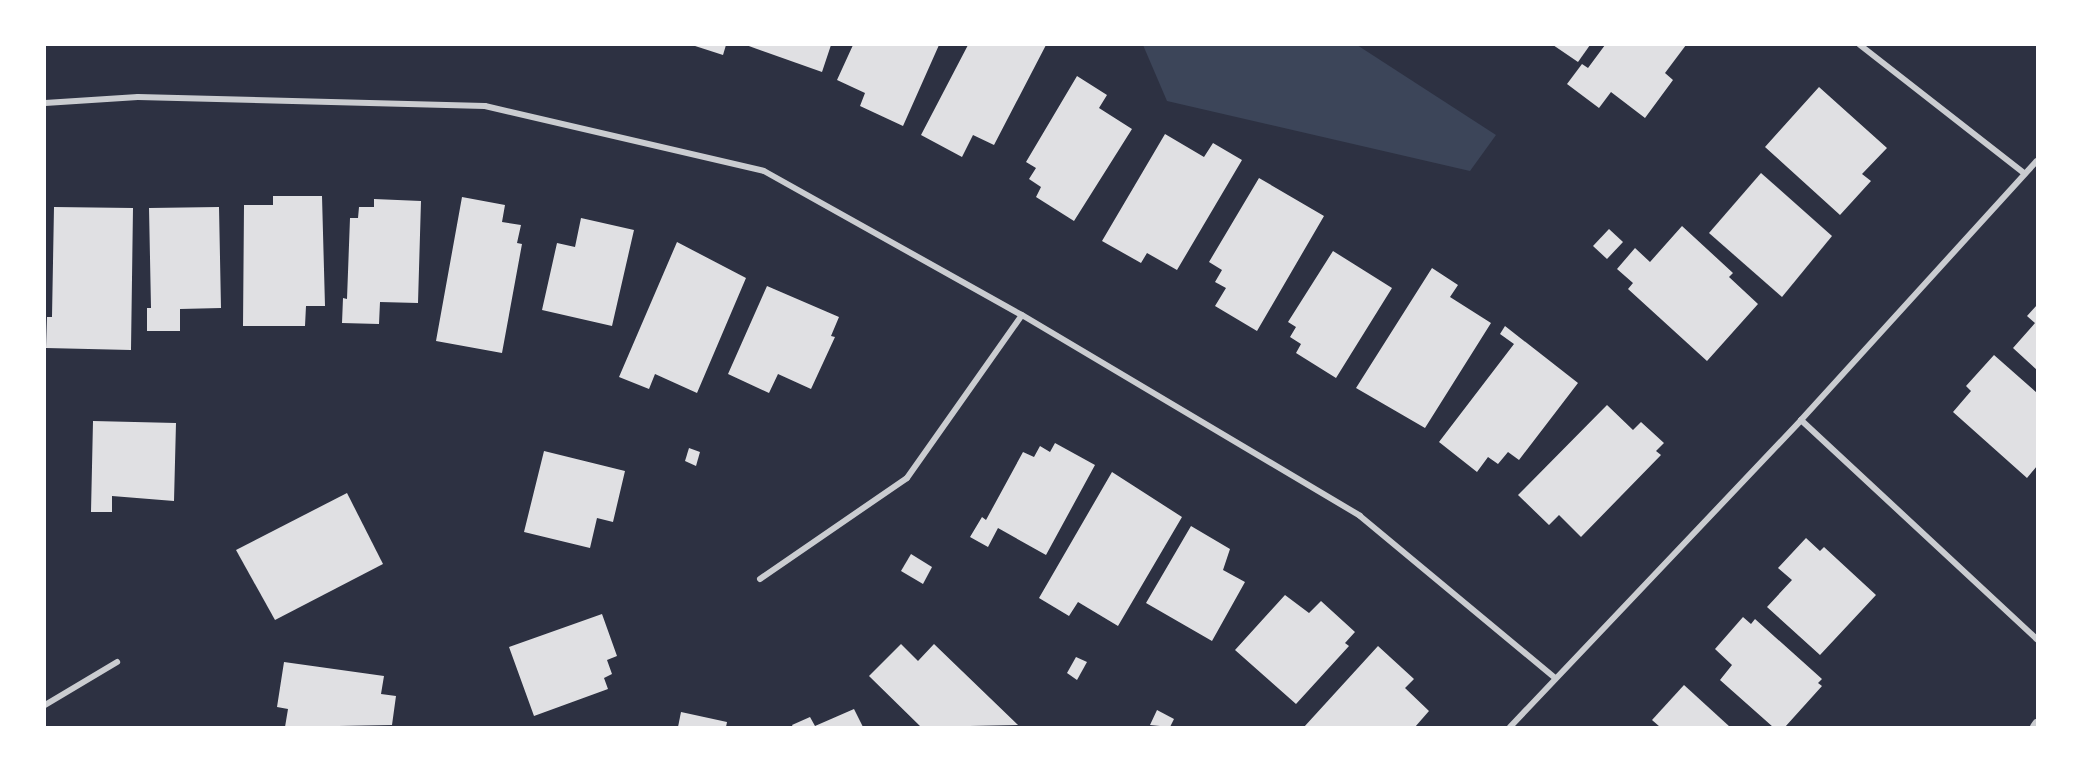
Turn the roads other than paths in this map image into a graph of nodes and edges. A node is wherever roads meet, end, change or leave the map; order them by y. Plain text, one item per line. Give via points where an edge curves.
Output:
1 (1860, 45) edge
2 (45, 104) edge
3 (2037, 161) edge
4 (2025, 174) junction
5 (1022, 315) junction
6 (1801, 420) junction
7 (760, 579) dead end
8 (2037, 639) edge
9 (117, 662) dead end
10 (1554, 677) junction
11 (45, 705) edge
12 (1510, 727) edge

1 - 4 street
2 - 5 street via 138,97 485,106 764,171
3 - 4 street
4 - 6 street
5 - 7 street via 907,478
5 - 10 street via 1360,516
6 - 8 street
6 - 10 street
9 - 11 street
10 - 12 street

